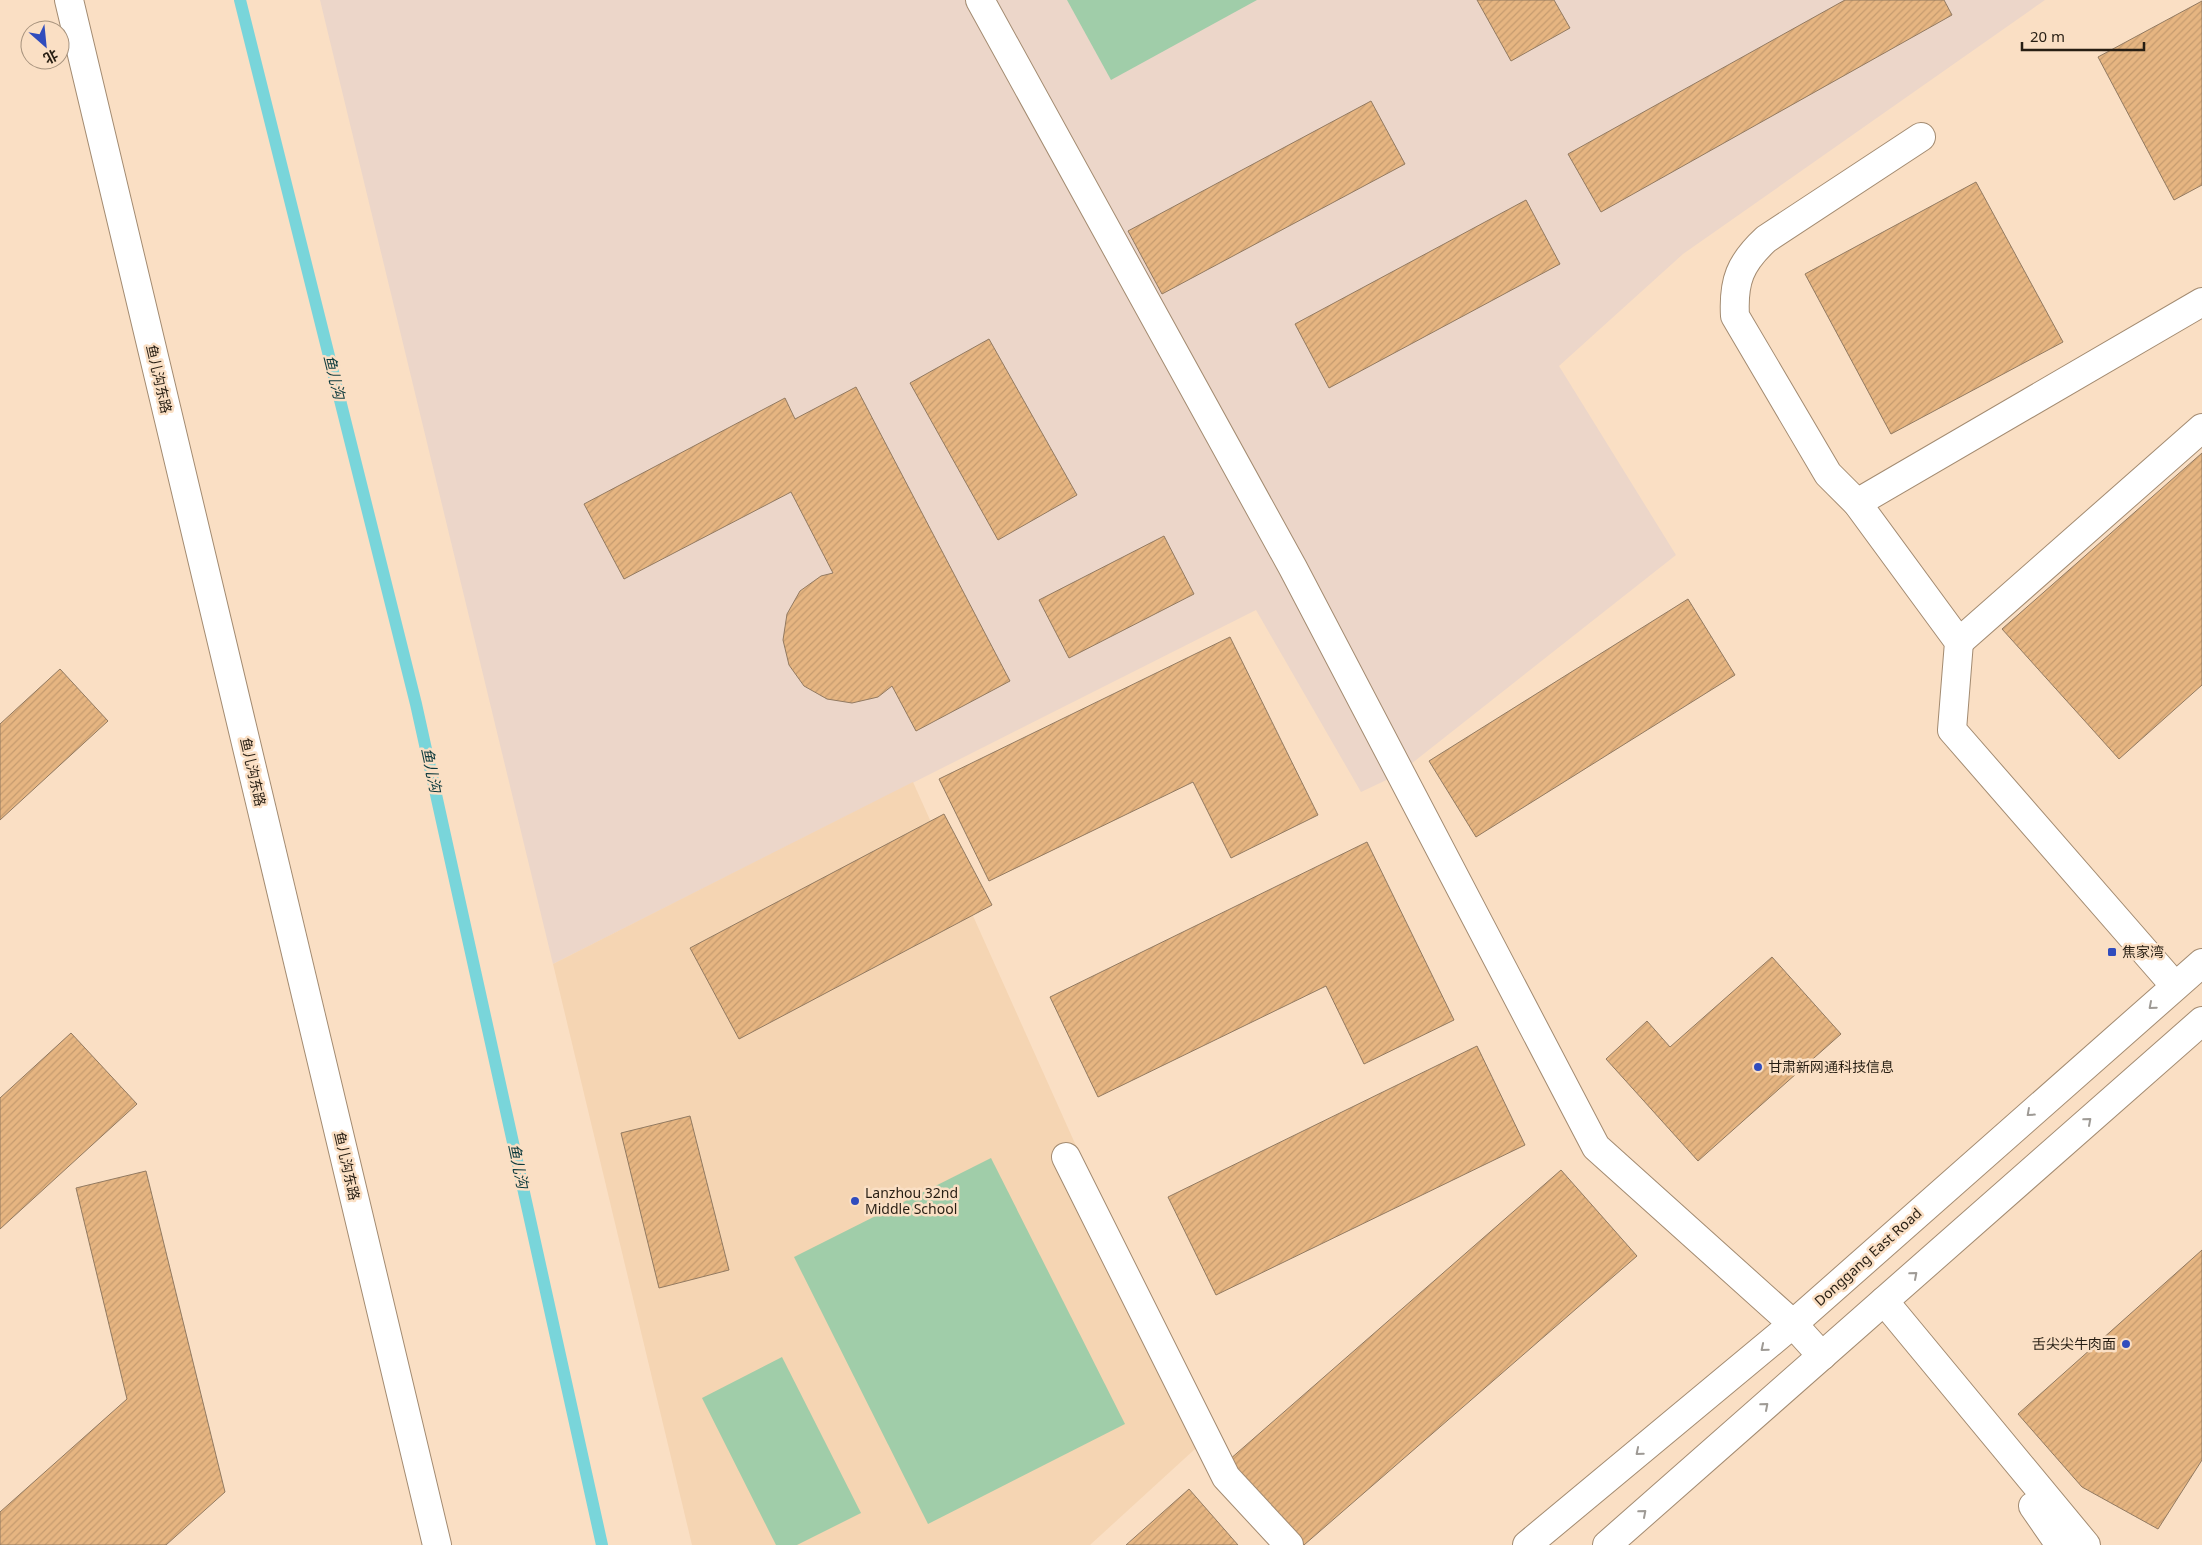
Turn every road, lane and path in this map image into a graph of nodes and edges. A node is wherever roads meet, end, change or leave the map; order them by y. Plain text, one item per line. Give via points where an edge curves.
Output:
1 (69, 0) edge
2 (980, 0) edge
3 (1922, 137) dead end
4 (2202, 302) edge
5 (2202, 428) edge
6 (1857, 503) junction
7 (1959, 642) junction
8 (2202, 963) edge
9 (2175, 986) junction
10 (2202, 1020) edge
11 (1066, 1157) dead end
12 (1884, 1301) junction
13 (1793, 1324) junction
14 (1822, 1356) junction
15 (2007, 1448) junction
16 (437, 1545) edge
17 (1289, 1545) edge
18 (1527, 1545) edge
19 (1606, 1545) edge
20 (2060, 1545) edge
21 (2086, 1545) edge

1 - 16 street, 鱼儿沟东路
2 - 13 street via 1294,568 1596,1147
3 - 6 street via 1766,239 1750,254 1739,274 1734,295 1735,316 1828,474
4 - 6 street
5 - 7 street
6 - 7 street
7 - 9 street via 1952,730
8 - 9 street, Donggang East Road
9 -> 13 street, Donggang East Road
12 -> 10 street
11 - 17 street via 1226,1477
12 - 14 street
12 - 15 street
13 - 14 street
13 -> 18 street, Donggang East Road
19 -> 14 street
15 - 20 street via 2025,1495
15 - 21 street

